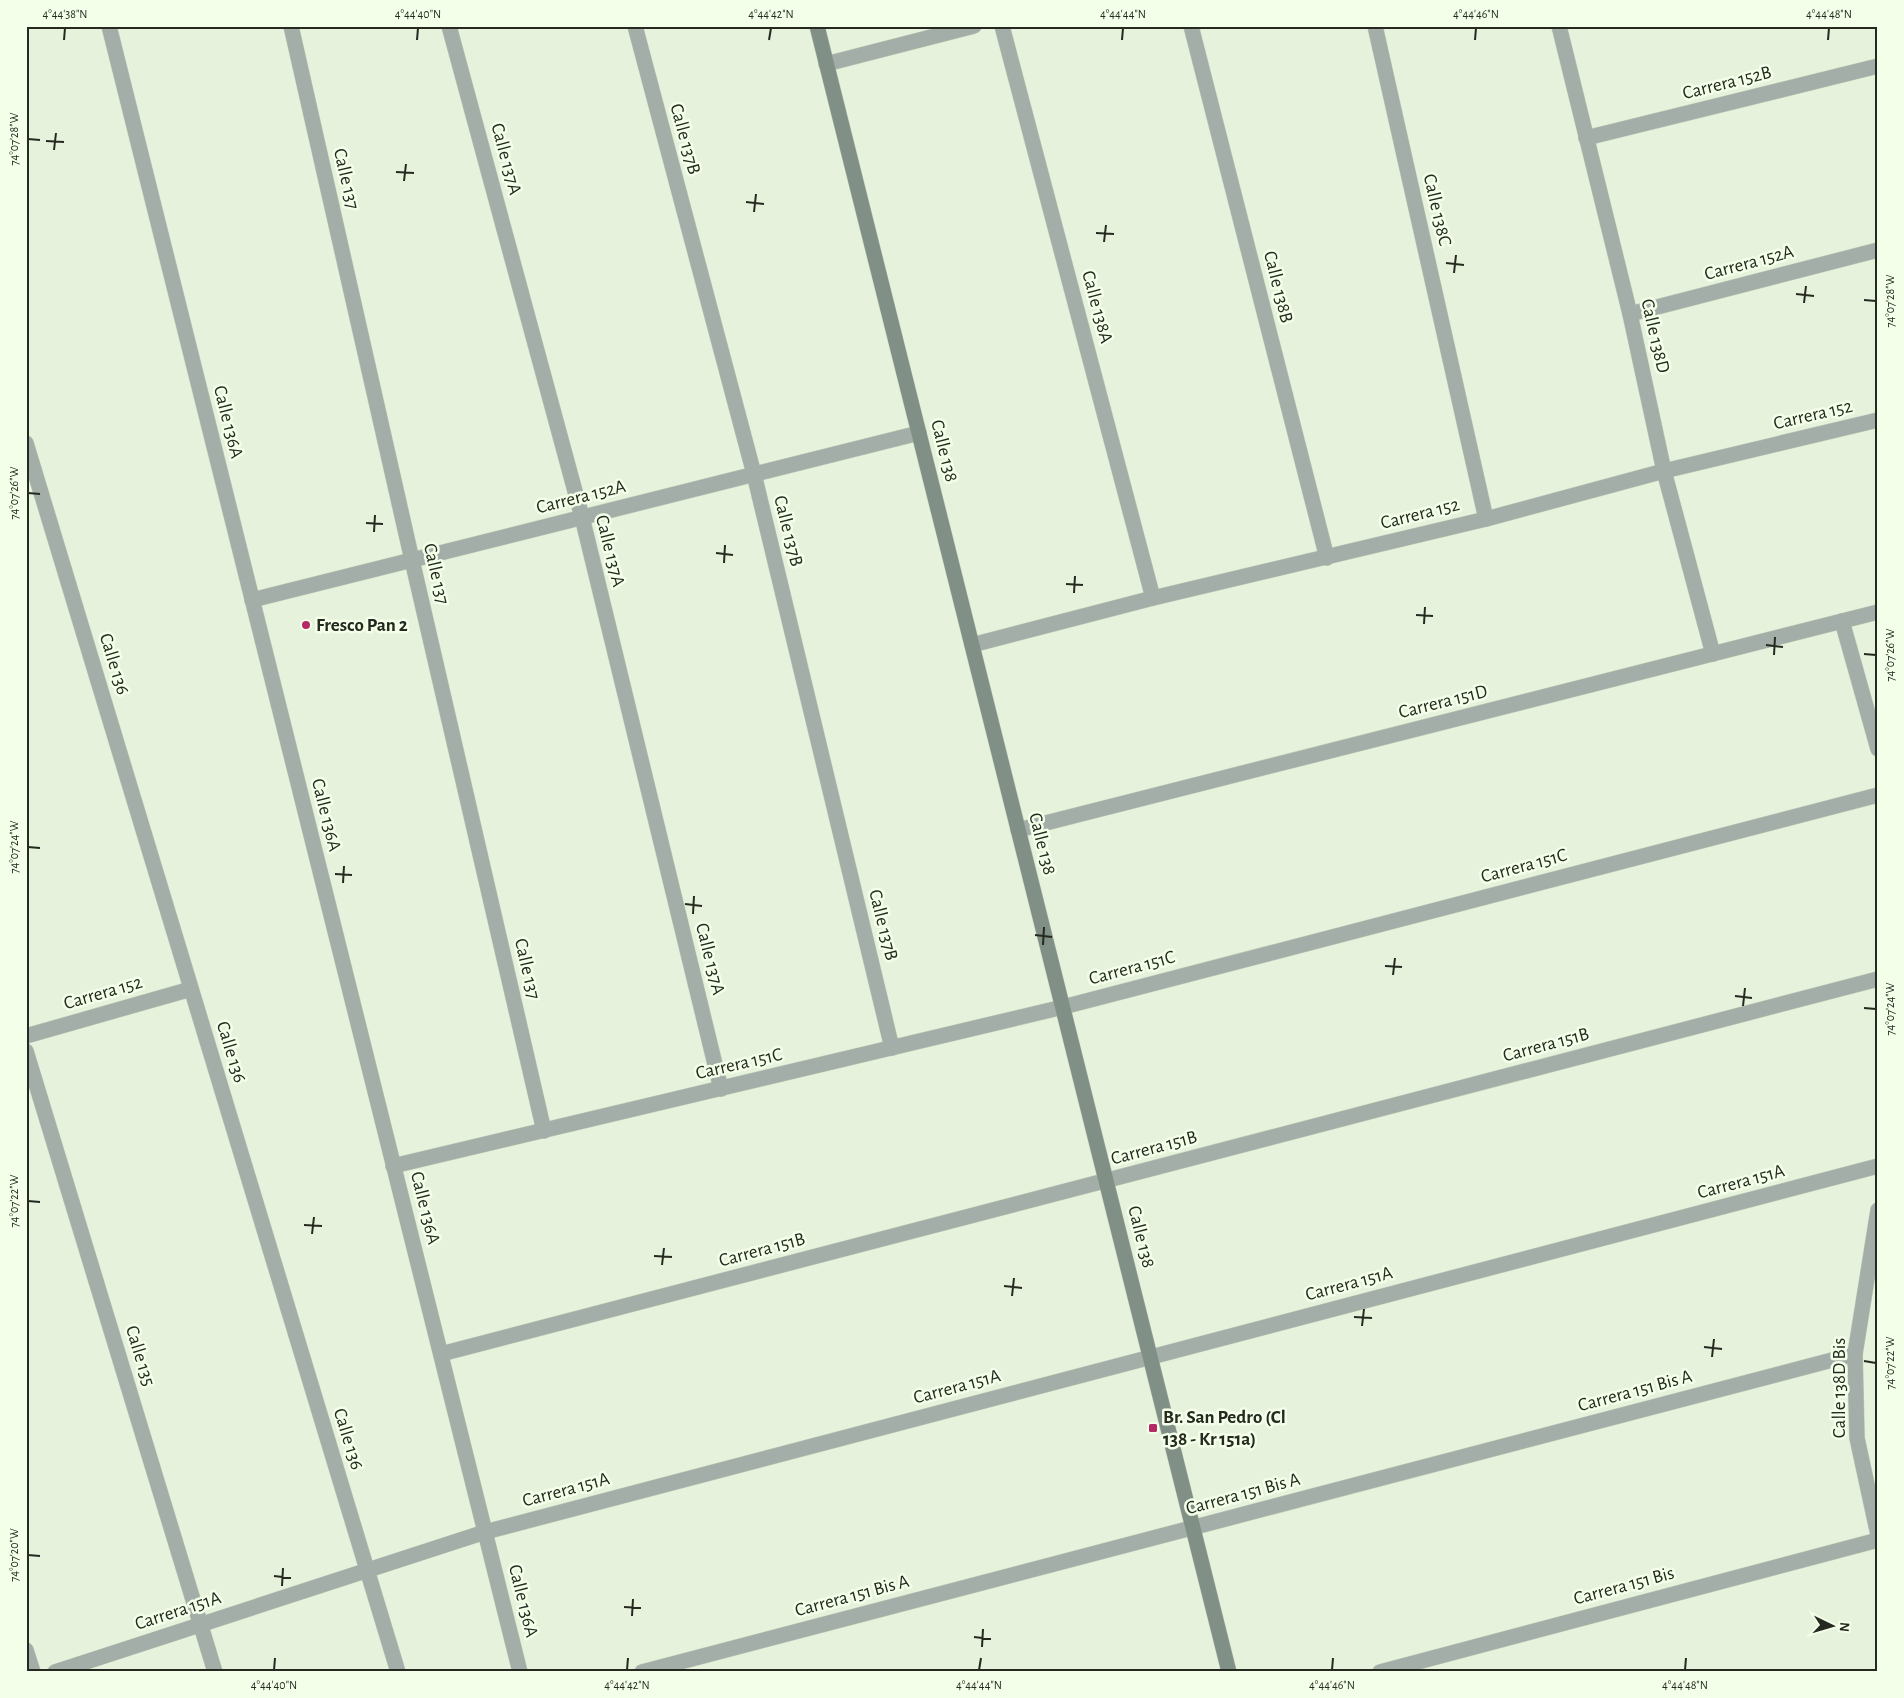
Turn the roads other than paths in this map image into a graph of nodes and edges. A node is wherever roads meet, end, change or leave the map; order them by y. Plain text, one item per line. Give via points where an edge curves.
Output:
1 (109, 26) edge
2 (291, 26) edge
3 (449, 26) edge
4 (635, 26) edge
5 (817, 26) edge
6 (974, 26) edge
7 (1002, 26) edge
8 (1191, 26) edge
9 (1375, 26) edge
10 (1559, 26) edge
11 (826, 64) junction
12 (1878, 66) edge
13 (1586, 138) junction
14 (1878, 250) edge
15 (1630, 314) junction
16 (1878, 420) edge
17 (919, 433) junction
18 (26, 443) edge
19 (1664, 471) junction
20 (754, 474) junction
21 (582, 517) junction
22 (1486, 519) junction
23 (1327, 558) junction
24 (412, 560) junction
25 (1153, 598) junction
26 (252, 600) junction
27 (1878, 612) edge
28 (1842, 620) junction
29 (972, 645) junction
30 (1713, 654) junction
31 (1878, 750) edge
32 (1878, 795) edge
33 (1018, 830) junction
34 (1878, 979) edge
35 (191, 990) junction
36 (1062, 1007) junction
37 (26, 1036) edge
38 (892, 1048) junction
39 (26, 1051) edge
40 (721, 1089) junction
41 (544, 1130) junction
42 (394, 1166) junction
43 (1878, 1166) edge
44 (1106, 1182) junction
45 (1878, 1210) edge
46 (440, 1354) junction
47 (1855, 1354) junction
48 (1150, 1357) junction
49 (1193, 1527) junction
50 (485, 1532) junction
51 (1878, 1535) edge
52 (1878, 1540) edge
53 (367, 1570) junction
54 (200, 1625) junction
55 (26, 1650) edge
56 (32, 1672) edge
57 (54, 1672) edge
58 (215, 1672) edge
59 (398, 1672) edge
60 (520, 1672) edge
61 (642, 1672) edge
62 (1229, 1672) edge
63 (1380, 1672) edge

1 - 26 street, Calle 136A
2 - 24 street, Calle 137
3 - 21 street, Calle 137A
4 - 20 street, Calle 137B
5 - 11 main road, Calle 138
6 - 11 street
7 - 25 street, Calle 138A
8 - 23 street, Calle 138B
9 - 22 street, Calle 138C
10 - 13 street, Calle 138D
11 - 17 main road, Calle 138
12 - 13 street, Carrera 152B
13 - 15 street, Calle 138D
14 - 15 street, Carrera 152A
15 - 19 street, Calle 138D
16 - 19 street, Carrera 152
17 - 20 street, Carrera 152A
17 - 29 main road, Calle 138
18 - 35 street, Calle 136
19 - 22 street, Carrera 152
19 - 30 street, Calle 138D
20 - 21 street, Carrera 152A
20 - 38 street, Calle 137B
21 - 24 street, Carrera 152A
21 - 40 street, Calle 137A
22 - 23 street, Carrera 152
23 - 25 street, Carrera 152
24 - 26 street, Carrera 152A
24 - 41 street, Calle 137
25 - 29 street, Carrera 152
26 - 42 street, Calle 136A
27 - 28 street, Carrera 151D
28 - 30 street, Carrera 151D
28 - 31 street
29 - 33 main road, Calle 138
30 - 33 street, Carrera 151D
32 - 36 street, Carrera 151C
33 - 36 main road, Calle 138
34 - 44 street, Carrera 151B
35 - 37 street, Carrera 152
35 - 53 street, Calle 136
36 - 38 street, Carrera 151C
36 - 44 main road, Calle 138
38 - 40 street, Carrera 151C
39 - 54 street, Calle 135
40 - 41 street, Carrera 151C
41 - 42 street, Carrera 151C
42 - 46 street, Calle 136A
43 - 48 street, Carrera 151A
44 - 46 street, Carrera 151B
44 - 48 main road, Calle 138
45 - 47 street, Calle 138D Bis
46 - 50 street, Calle 136A
47 - 49 street, Carrera 151 Bis A
47 - 51 street, Calle 138D Bis via 1857,1438
48 - 49 main road, Calle 138
48 - 50 street, Carrera 151A
49 - 61 street, Carrera 151 Bis A
49 - 62 main road, Calle 138
50 - 53 street, Carrera 151A
50 - 60 street, Calle 136A
52 - 63 street, Carrera 151 Bis
53 - 54 street, Carrera 151A
53 - 59 street, Calle 136
54 - 57 street, Carrera 151A
54 - 58 street, Calle 135
55 - 56 street

